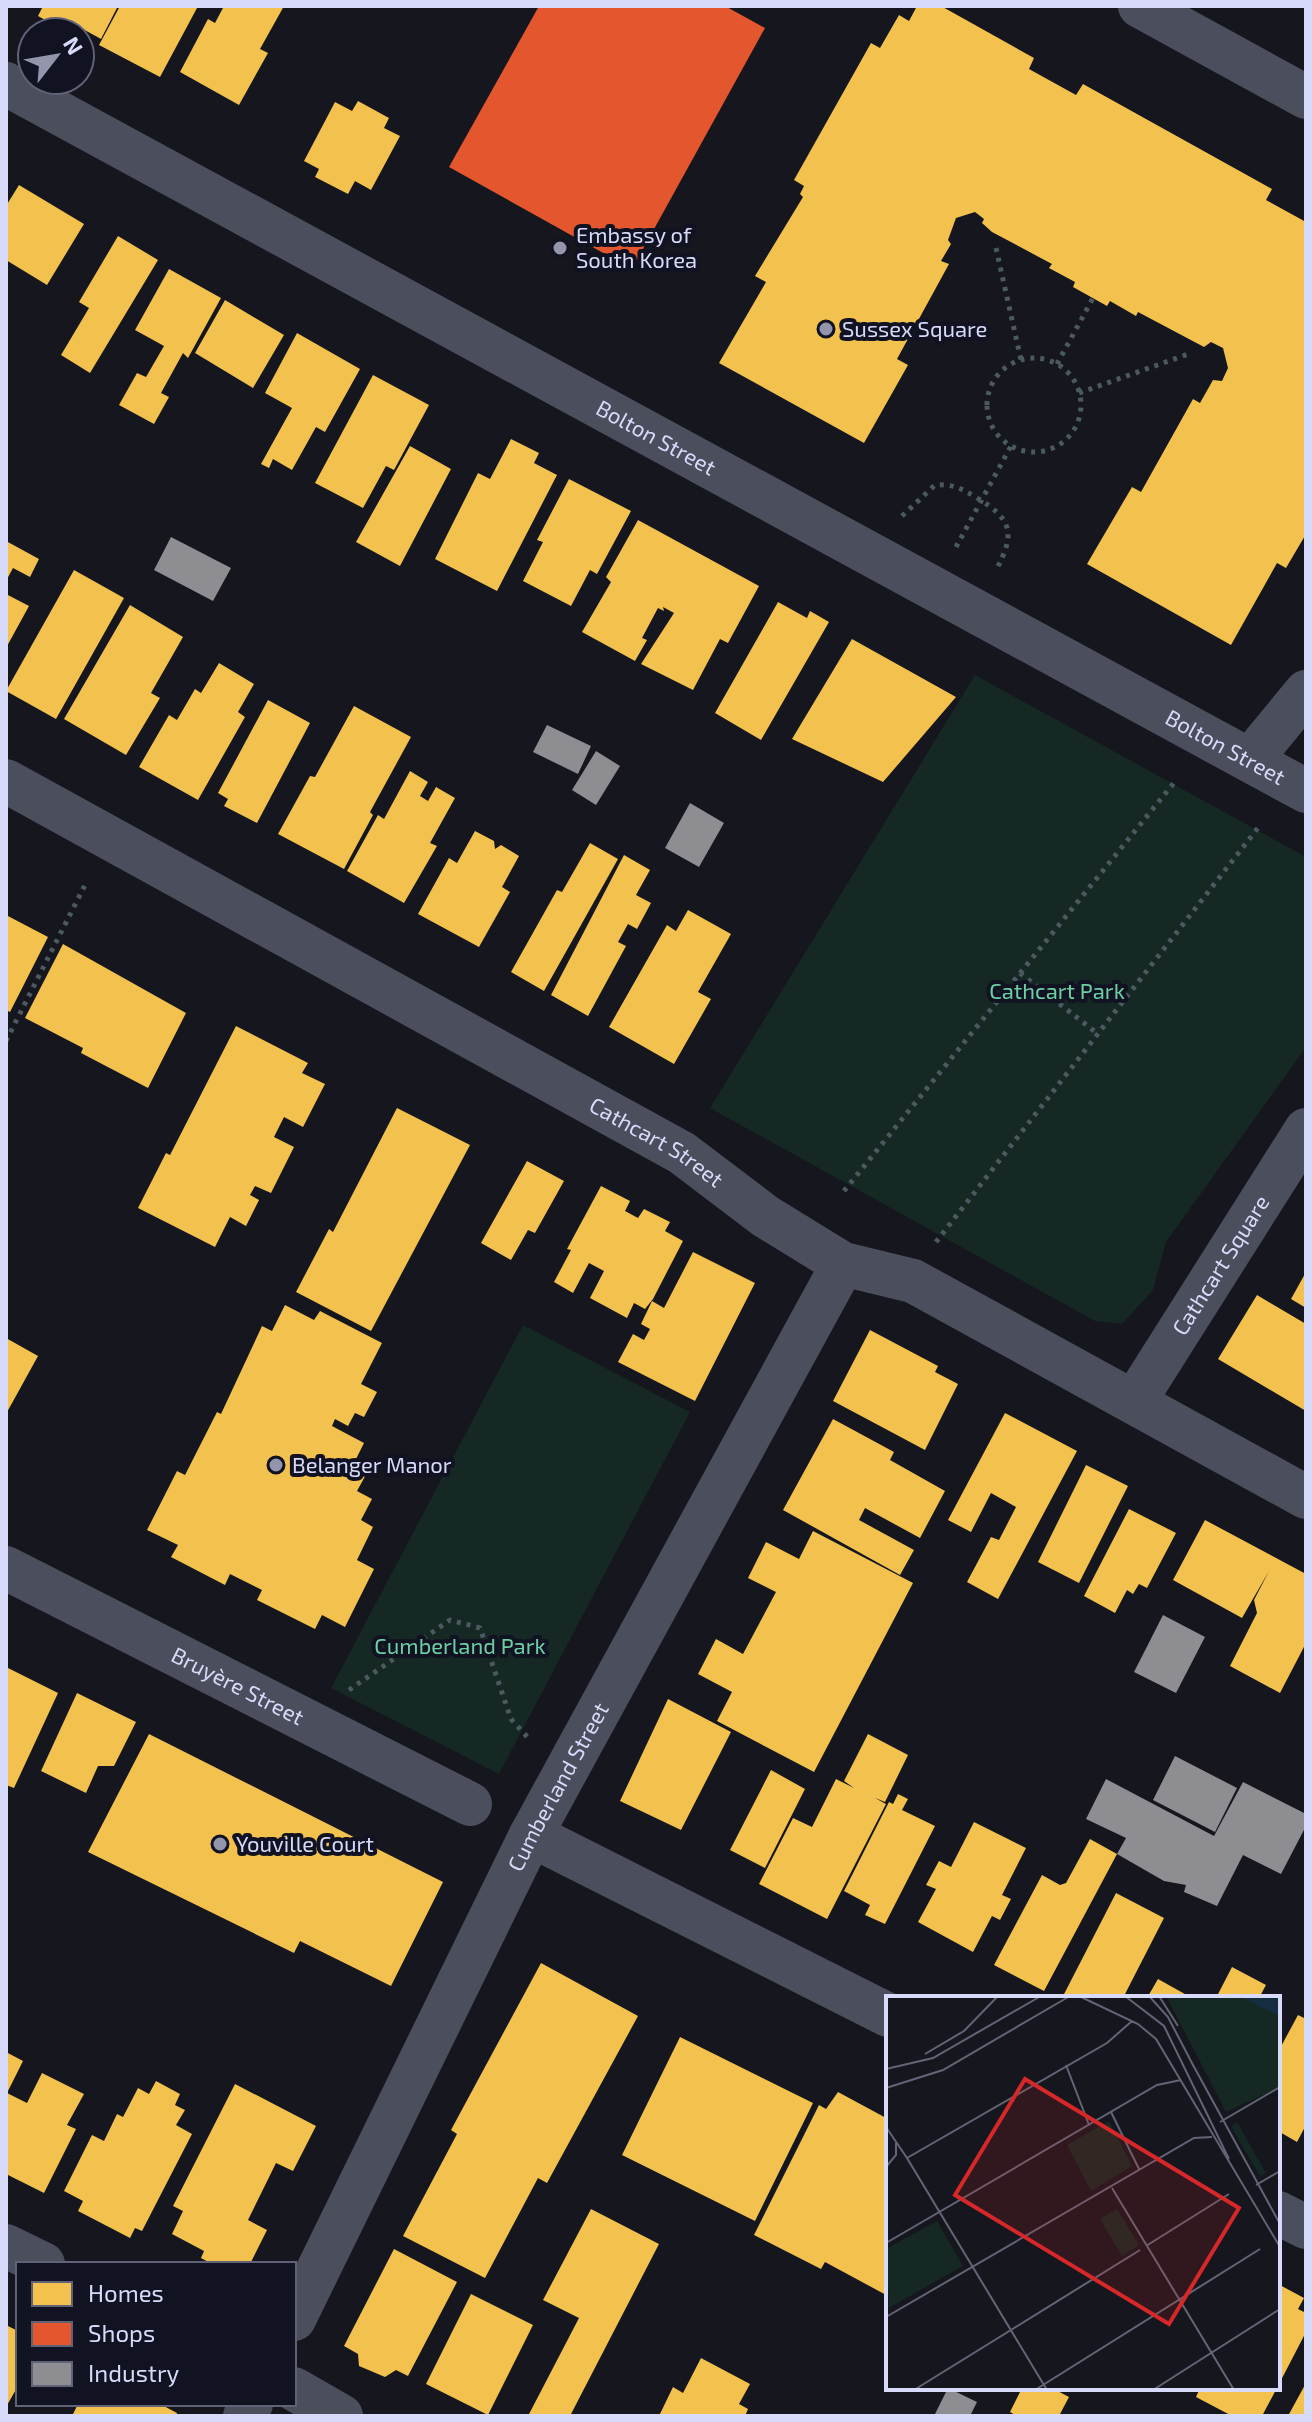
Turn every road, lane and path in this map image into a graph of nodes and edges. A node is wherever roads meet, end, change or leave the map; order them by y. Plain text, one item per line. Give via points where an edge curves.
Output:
1 (1140, 6) edge
2 (6, 84) edge
3 (1306, 97) edge
4 (996, 248) dead end
5 (1093, 298) dead end
6 (1191, 353) dead end
7 (1021, 360) junction
8 (1057, 364) junction
9 (1079, 393) junction
10 (1011, 446) junction
11 (981, 500) junction
12 (898, 519) dead end
13 (995, 573) dead end
14 (932, 589) junction
15 (1306, 692) edge
16 (1250, 760) junction
17 (1177, 779) dead end
18 (6, 781) edge
19 (1306, 791) edge
20 (1261, 824) dead end
21 (109, 838) junction
22 (1020, 973) junction
23 (1098, 1034) junction
24 (6, 1041) edge
25 (1306, 1130) edge
26 (844, 1191) dead end
27 (933, 1245) dead end
28 (843, 1264) junction
29 (1134, 1402) junction
30 (1306, 1497) edge
31 (6, 1568) edge
32 (320, 1728) junction
33 (570, 1764) junction
34 (470, 1804) dead end
35 (531, 1835) junction
36 (886, 2014) edge
37 (1280, 2214) edge
38 (1306, 2227) edge
39 (6, 2246) edge
40 (39, 2262) edge
41 (296, 2315) edge
42 (296, 2390) edge
43 (341, 2416) edge

1 - 3 street
2 - 14 street, Bolton Street
4 - 7 path
5 - 8 path
6 - 9 path
7 - 8 path via 1040,358
7 - 10 path via 1004,368 986,400 997,435
8 - 9 path
9 - 10 path via 1078,420 1063,443 1047,451
10 - 11 path
11 - 12 path via 954,484 935,485
11 - 13 path via 1001,512 1009,531 1007,550
11 - 14 path
14 - 16 street, Bolton Street
15 - 16 street
16 - 19 street, Bolton Street
17 - 22 path
18 - 21 street, Cathcart Street
20 - 23 path
21 - 24 path
21 - 28 street, Cathcart Street via 682,1153 765,1216
22 - 23 path
22 - 26 path
23 - 27 path
25 - 29 street, Cathcart Square
28 - 29 street, Cathcart Street via 913,1281
28 - 33 street, Cumberland Street
29 - 30 street, Cathcart Street
31 - 32 street, Bruyère Street
32 - 33 path via 335,1701 450,1620 480,1628 511,1719 531,1742
32 - 34 street, Bruyère Street
33 - 35 street, Cumberland Street
35 - 36 street
35 - 41 street, Cumberland Street
37 - 38 street
39 - 40 street
42 - 43 street

